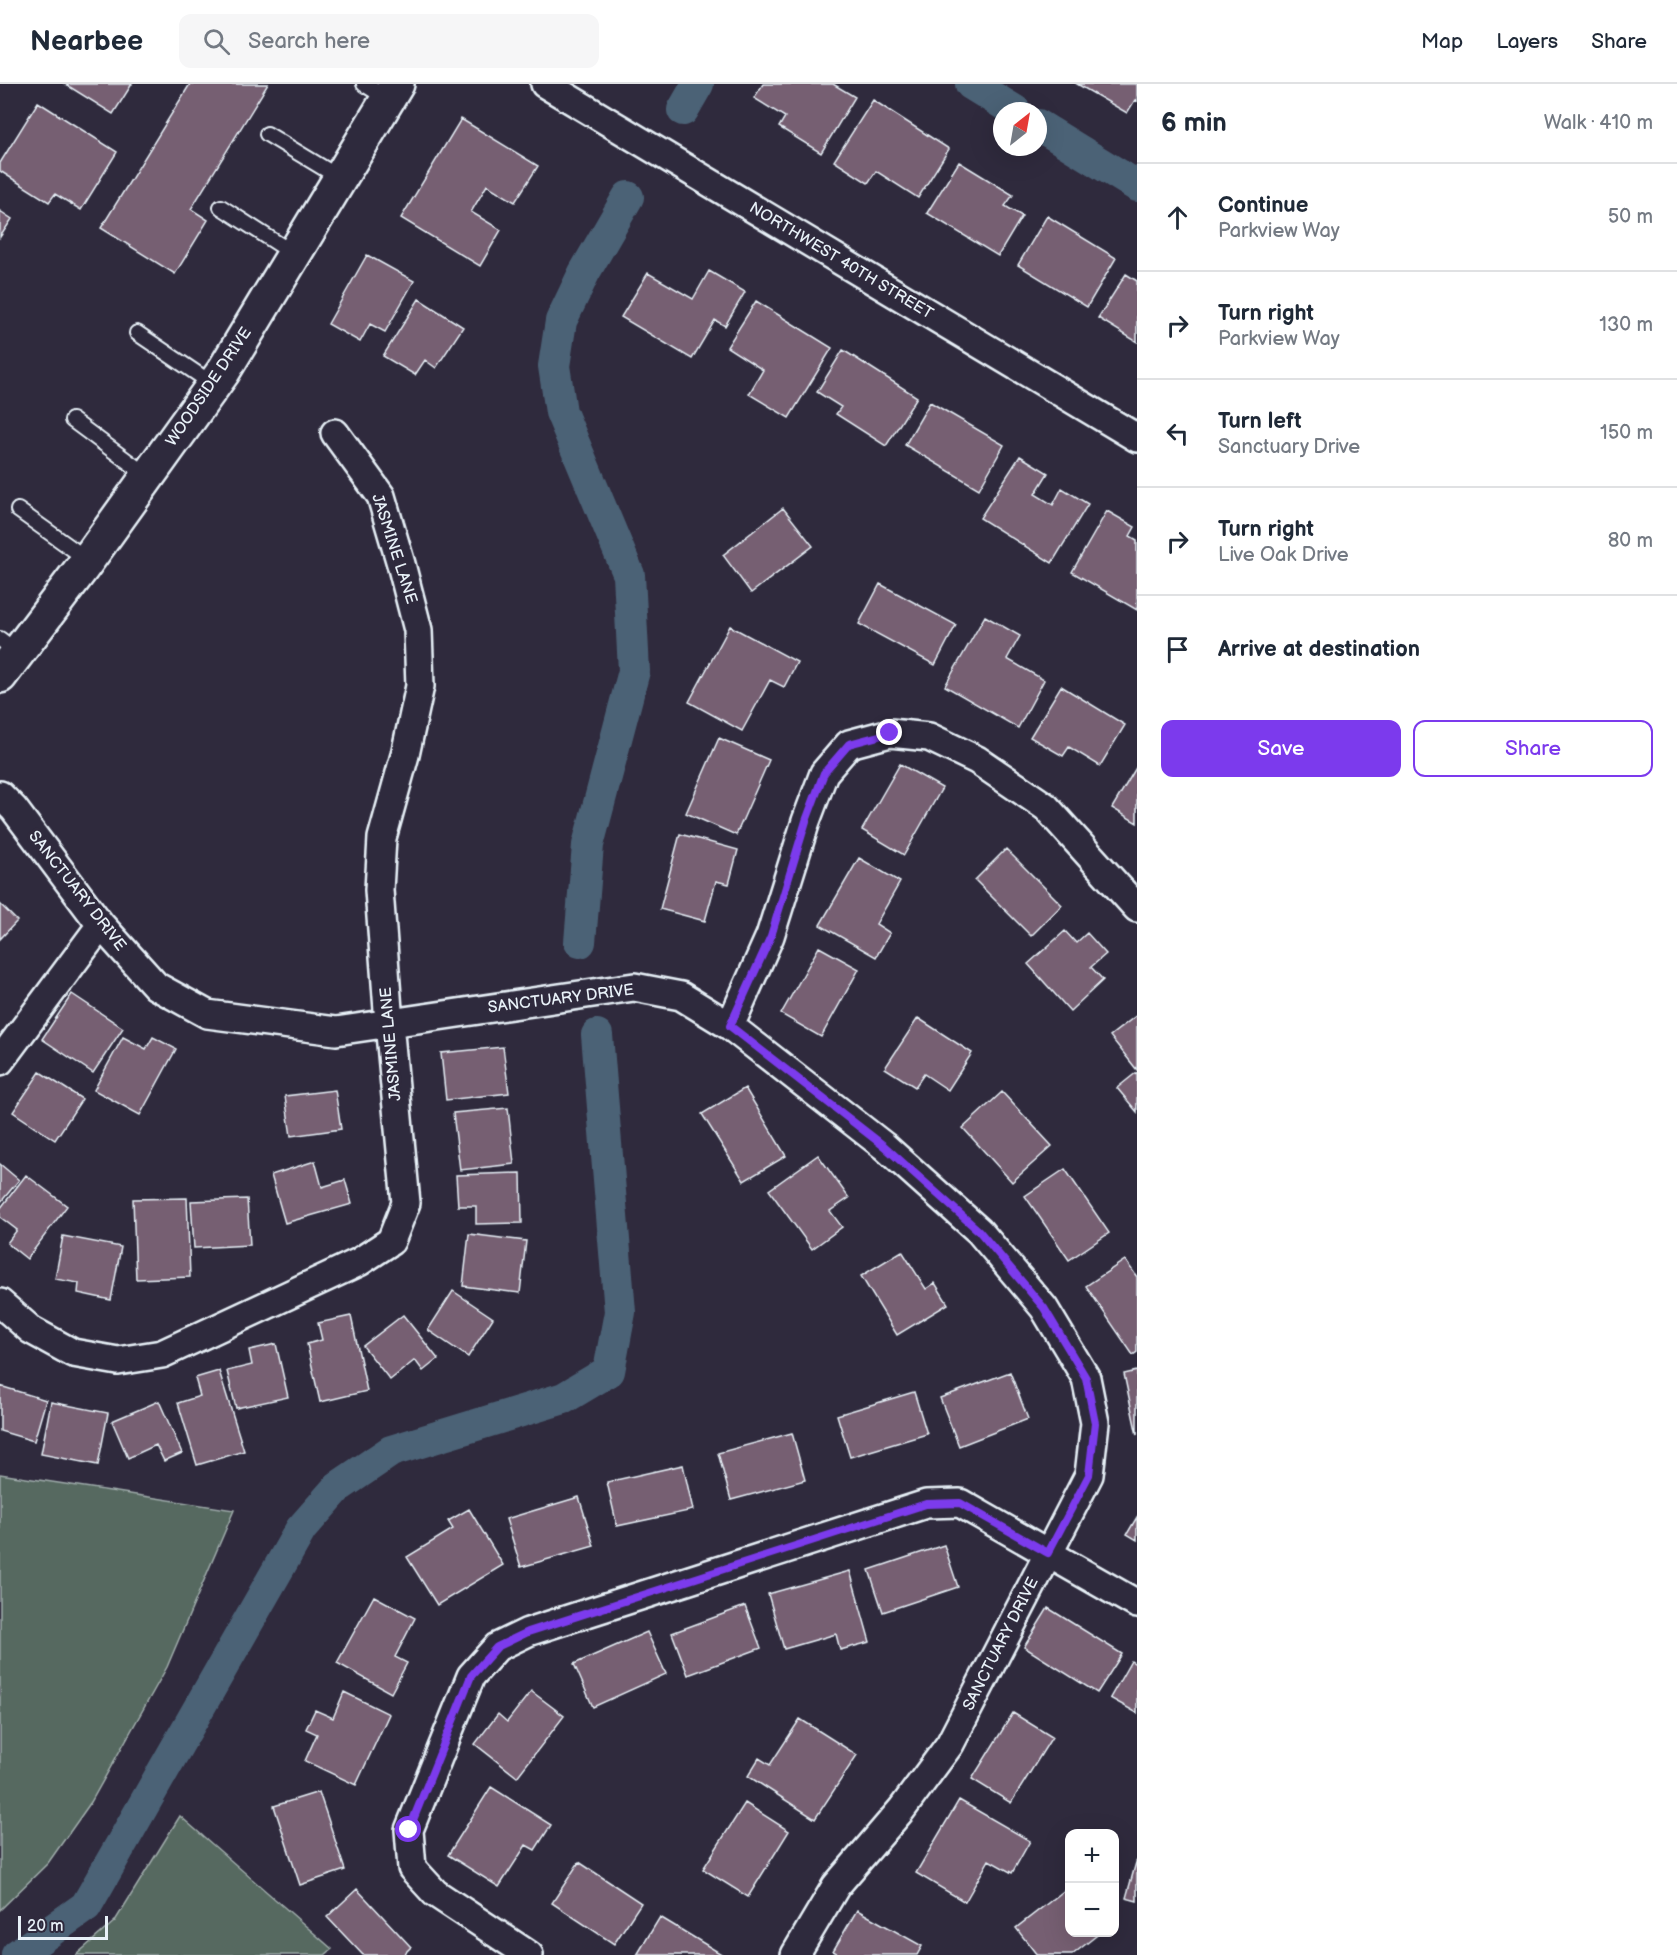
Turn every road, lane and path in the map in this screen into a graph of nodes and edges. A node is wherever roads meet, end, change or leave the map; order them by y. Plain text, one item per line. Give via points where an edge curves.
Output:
1 (545, 84) edge
2 (383, 89) edge
3 (267, 134) dead end
4 (340, 178) junction
5 (221, 207) dead end
6 (294, 254) junction
7 (138, 333) dead end
8 (214, 385) junction
9 (72, 420) dead end
10 (335, 433) dead end
11 (1137, 438) edge
12 (149, 477) junction
13 (18, 510) dead end
14 (88, 560) junction
15 (6, 656) edge
16 (0, 795) edge
17 (1137, 908) edge
18 (101, 925) junction
19 (389, 1023) junction
20 (730, 1026) junction
21 (0, 1061) edge
22 (0, 1303) edge
23 (1048, 1553) junction
24 (1137, 1604) edge
25 (529, 1955) edge
26 (795, 1955) edge

1 - 11 street, NORTHWEST 40TH STREET
2 - 4 street, WOODSIDE DRIVE
3 - 4 lane
4 - 6 street, WOODSIDE DRIVE
5 - 6 lane
6 - 8 street, WOODSIDE DRIVE
7 - 8 lane
8 - 12 street, WOODSIDE DRIVE
9 - 12 lane
10 - 19 street, JASMINE LANE via 381,496 418,630 420,687 382,838 379,890
12 - 14 street, WOODSIDE DRIVE
13 - 14 lane
14 - 15 street, WOODSIDE DRIVE
16 - 18 street, SANCTUARY DRIVE
17 - 20 street via 1046,807 977,760 929,737 890,733 849,744 824,773 771,936
18 - 19 street, SANCTUARY DRIVE via 156,986 207,1014 336,1030
18 - 21 street
19 - 20 street, SANCTUARY DRIVE via 634,987 681,996
19 - 22 street, JASMINE LANE via 406,1203 391,1241 359,1262 162,1354 118,1361 73,1353 31,1330
20 - 23 street, SANCTUARY DRIVE via 884,1146 979,1231 1044,1308 1086,1378 1095,1423 1089,1475
23 - 24 street
23 - 25 street via 960,1503 926,1504 528,1632 497,1647 471,1676 409,1830 412,1868 435,1893
23 - 26 street, SANCTUARY DRIVE via 950,1744 836,1887

